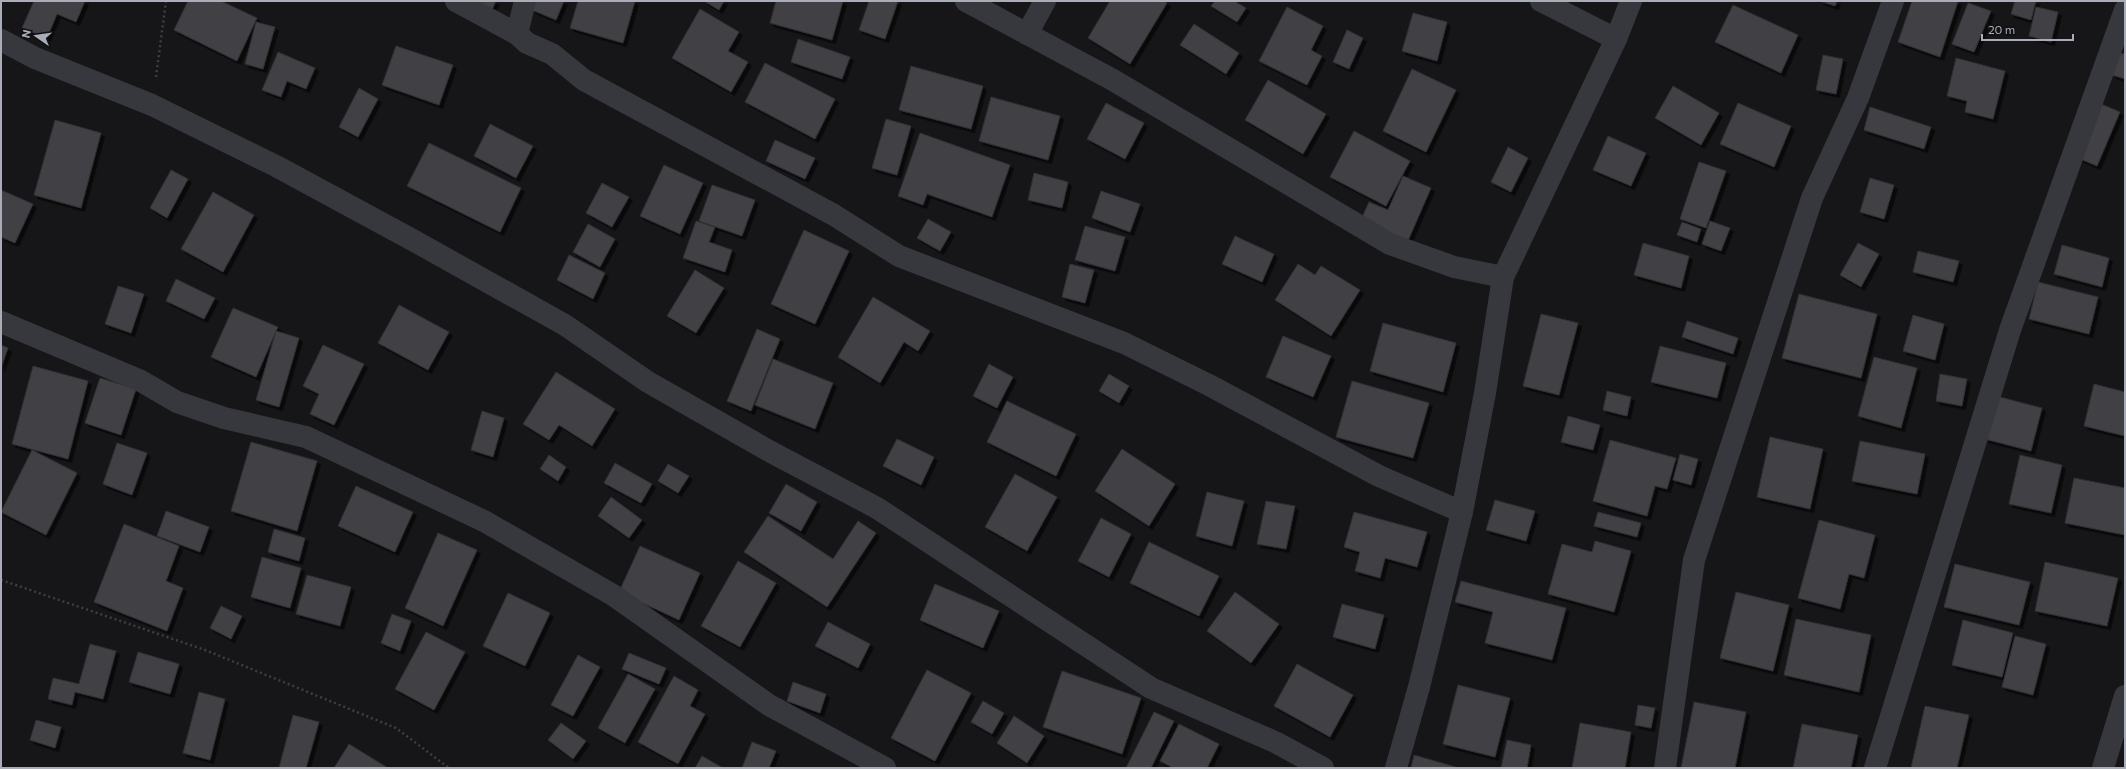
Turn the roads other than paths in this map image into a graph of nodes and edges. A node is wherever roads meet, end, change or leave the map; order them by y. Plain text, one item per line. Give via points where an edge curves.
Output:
1 (456, 1) edge
2 (525, 1) edge
3 (966, 1) edge
4 (1045, 1) edge
5 (1541, 1) edge
6 (1631, 1) edge
7 (1893, 1) edge
8 (2125, 10) edge
9 (516, 34) junction
10 (1027, 34) junction
11 (1616, 39) junction
12 (1, 40) edge
13 (1503, 277) junction
14 (1, 322) edge
15 (1462, 512) junction
16 (2125, 696) edge
17 (885, 768) edge
18 (1323, 768) edge
19 (1396, 768) edge
20 (1665, 768) edge
21 (1875, 768) edge
22 (2103, 768) edge

1 - 9 street
2 - 9 street
3 - 10 street
4 - 10 street
5 - 11 street
6 - 11 street
7 - 20 street via 1858,98 1812,198 1694,560
8 - 21 street via 2010,330
9 - 15 street via 527,43 552,54 584,80 834,215 899,256 1124,343 1209,385 1379,476
10 - 13 street via 1113,80 1390,244 1454,267
11 - 13 street
12 - 18 street via 35,58 152,105 276,166 409,238 565,326 648,382 877,508 1151,688 1275,742
13 - 15 street via 1485,393
14 - 17 street via 141,381 177,402 224,418 306,437 484,521 613,595 769,705
15 - 19 street via 1419,687
16 - 22 street

